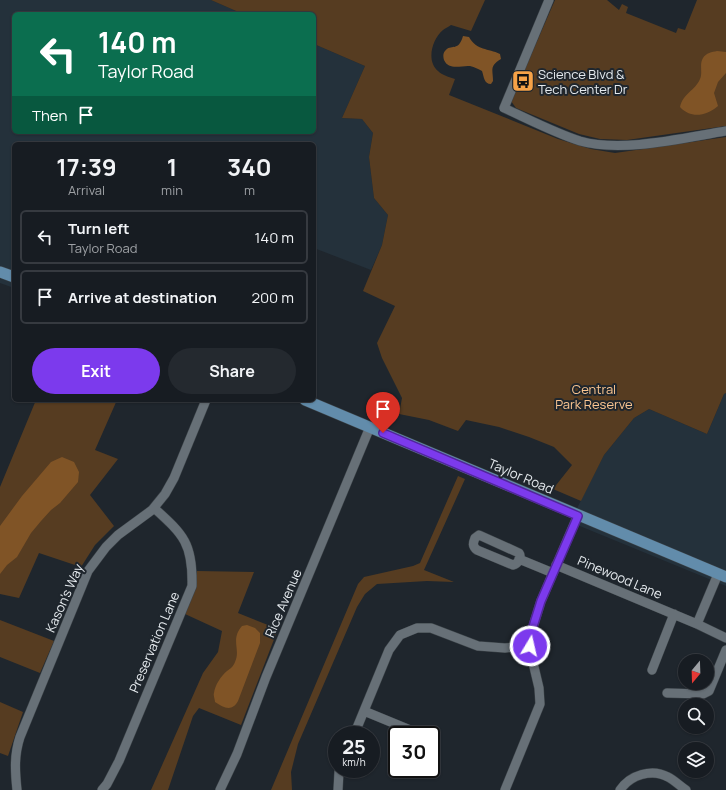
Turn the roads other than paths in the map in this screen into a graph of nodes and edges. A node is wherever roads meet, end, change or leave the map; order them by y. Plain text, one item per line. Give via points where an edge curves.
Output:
1 (549, 0) edge
2 (726, 131) edge
3 (0, 272) edge
4 (12, 277) edge
5 (205, 402) edge
6 (310, 402) edge
7 (370, 427) junction
8 (154, 508) junction
9 (578, 516) junction
10 (519, 559) junction
11 (555, 569) junction
12 (722, 576) edge
13 (674, 614) junction
14 (697, 624) junction
15 (726, 638) edge
16 (530, 646) junction
17 (726, 650) edge
18 (652, 670) dead end
19 (668, 693) dead end
20 (364, 710) junction
21 (358, 726) edge
22 (402, 726) edge
23 (339, 778) edge
24 (17, 790) edge
25 (102, 790) edge
26 (220, 790) edge
27 (338, 790) edge
28 (505, 790) edge
29 (620, 790) edge
30 (686, 790) edge

1 - 2 street via 504,108 580,141 606,145 643,144
3 - 4 main road
5 - 8 street, Kason's Way via 174,478
6 - 7 main road, Taylor Road
7 - 9 main road, Taylor Road
7 - 26 street, Rice Avenue
8 - 24 street, Kason's Way via 118,535 88,571 16,748 14,768
8 - 25 street, Preservation Lane via 185,540 192,567 192,586 119,761
9 - 11 street
9 - 12 main road, Taylor Road
10 - 10 street via 517,551 479,535 474,538 473,544 477,550 513,565
10 - 11 street, Pinewood Lane
11 - 13 street, Pinewood Lane
11 - 16 street via 541,601
12 - 14 street
13 - 14 street, Pinewood Lane
13 - 18 street, Pinewood Lane
14 - 15 street, Pinewood Lane
16 - 20 street via 478,646 445,632 417,628 400,635 389,650
16 - 28 street via 540,704
17 - 19 street via 709,691 703,694
20 - 21 street
20 - 22 street
23 - 27 street
29 - 30 street via 634,777 650,773 667,776

